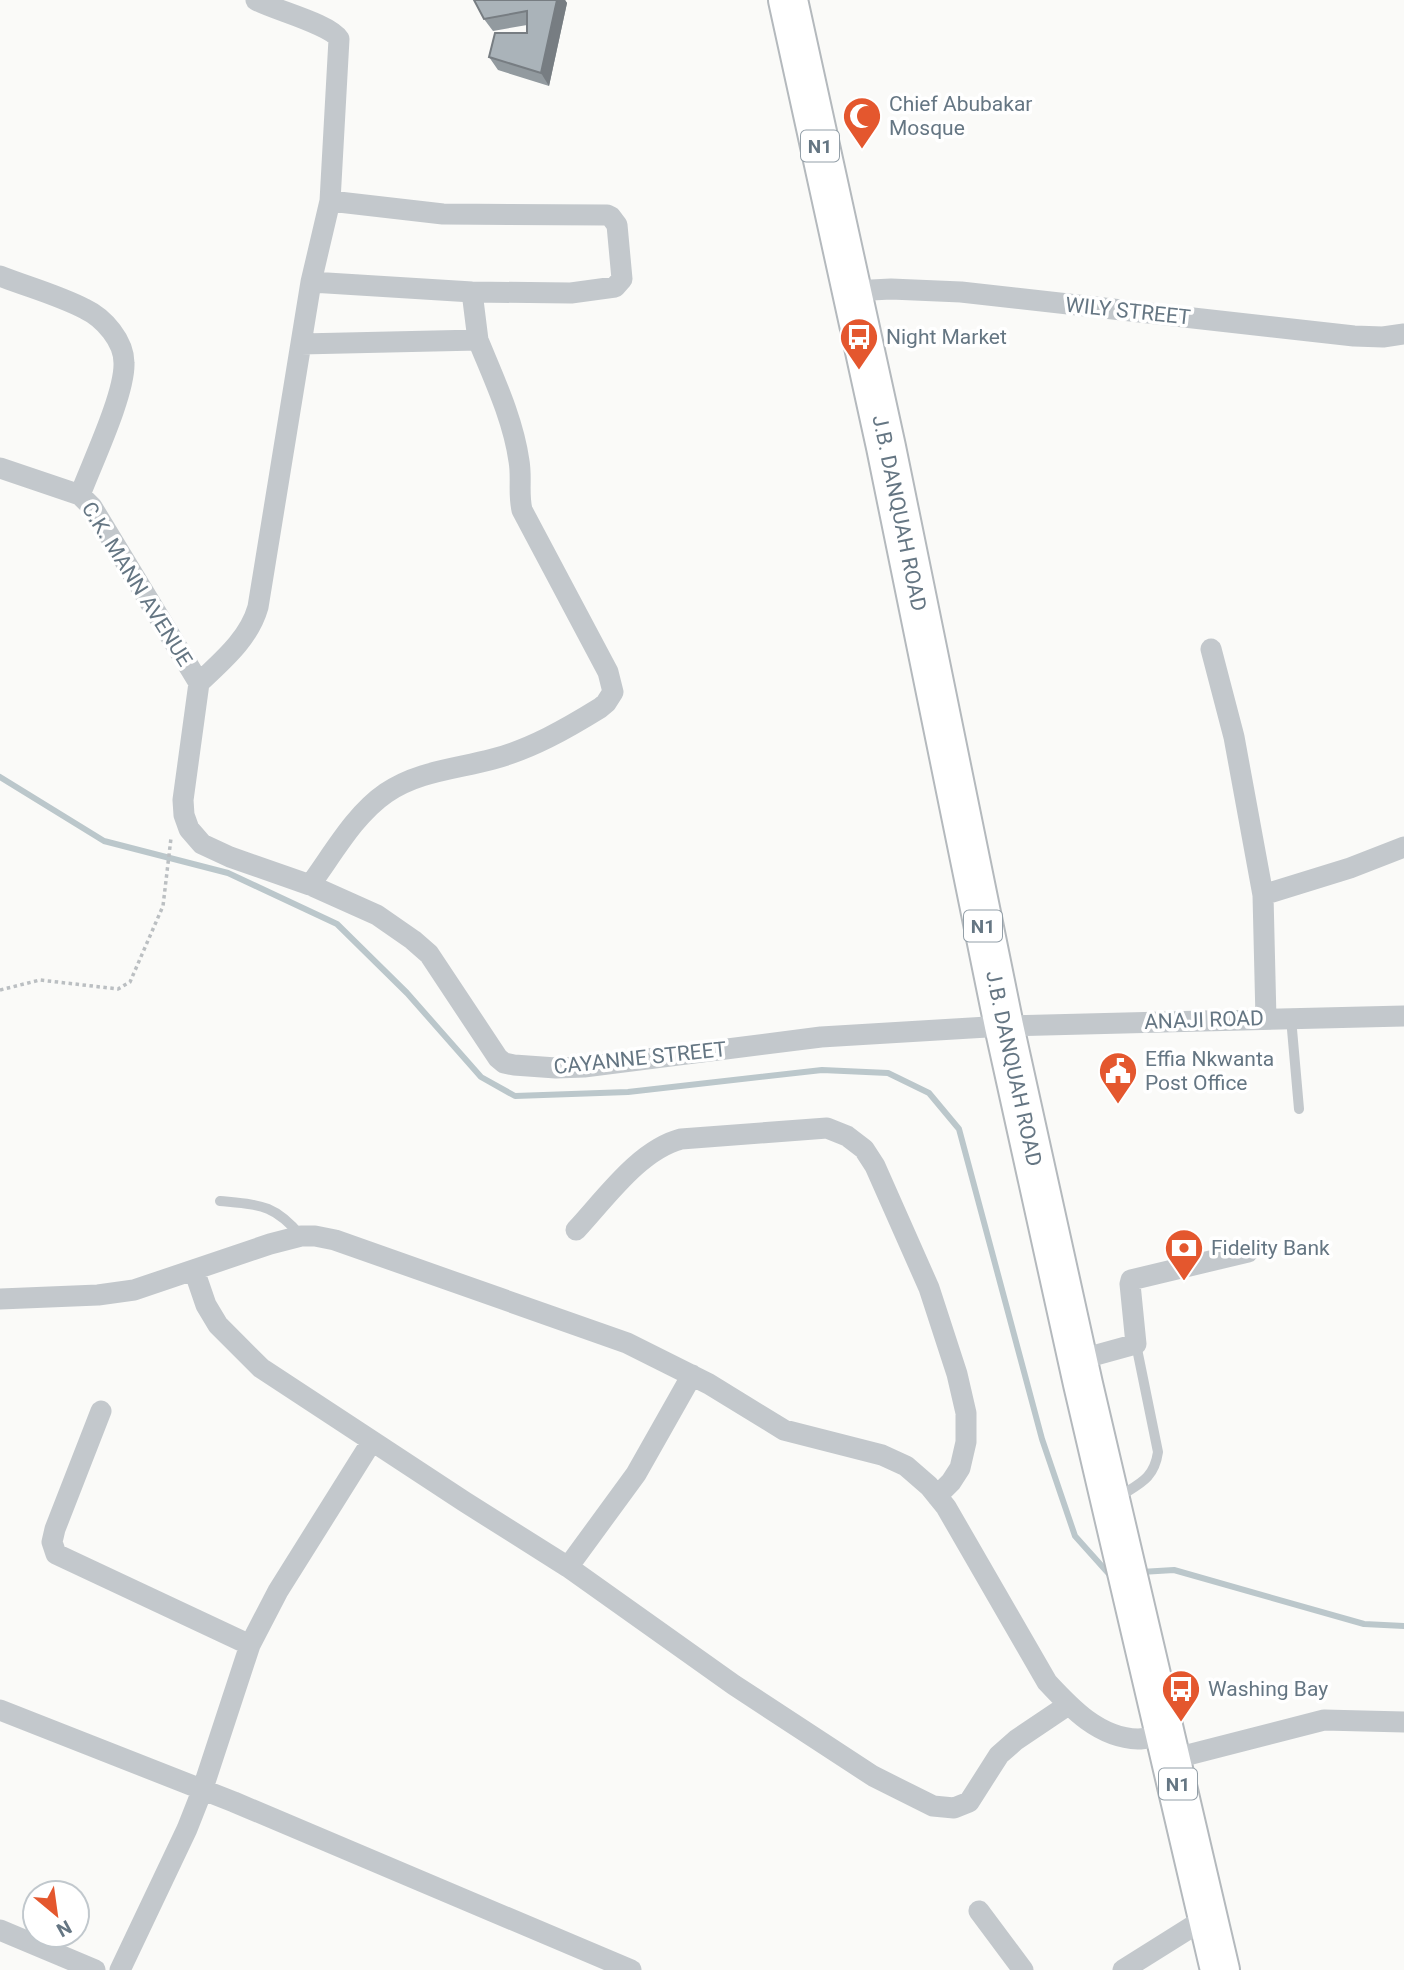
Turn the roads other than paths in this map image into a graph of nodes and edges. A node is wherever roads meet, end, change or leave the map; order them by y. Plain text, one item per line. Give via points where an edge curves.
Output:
1 (256, 0) edge
2 (788, 0) edge
3 (330, 201) junction
4 (0, 276) edge
5 (311, 282) junction
6 (852, 291) junction
7 (472, 292) junction
8 (1404, 334) edge
9 (478, 340) junction
10 (301, 344) junction
11 (0, 468) edge
12 (80, 495) junction
13 (1211, 649) dead end
14 (199, 683) junction
15 (1404, 847) edge
16 (310, 885) junction
17 (1263, 895) junction
18 (1404, 1016) edge
19 (1291, 1018) junction
20 (1266, 1019) junction
21 (1004, 1026) junction
22 (1299, 1109) dead end
23 (220, 1202) dead end
24 (576, 1230) dead end
25 (301, 1236) junction
26 (1248, 1252) dead end
27 (194, 1270) junction
28 (0, 1298) edge
29 (1136, 1344) junction
30 (1078, 1360) junction
31 (692, 1375) junction
32 (102, 1411) dead end
33 (372, 1441) junction
34 (937, 1496) junction
35 (1111, 1502) junction
36 (568, 1567) junction
37 (250, 1645) junction
38 (1068, 1705) junction
39 (0, 1710) edge
40 (1404, 1722) edge
41 (1168, 1747) junction
42 (202, 1791) junction
43 (979, 1911) dead end
44 (1209, 1916) junction
45 (0, 1930) edge
46 (95, 1970) edge
47 (120, 1970) edge
48 (631, 1970) edge
49 (1023, 1970) edge
50 (1123, 1970) edge
51 (1220, 1970) edge

1 - 3 street via 329,29 339,39
2 - 6 highway, J.B. DANQUAH ROAD / N1
3 - 5 street
3 - 7 street via 443,214 607,215 616,222 623,277 617,286 571,293
4 - 12 street via 86,309 102,320 121,348 125,366 120,388
5 - 7 street
5 - 10 street
6 - 8 street, WILY STREET via 961,292 1354,335
6 - 21 highway, J.B. DANQUAH ROAD / N1
7 - 9 street
9 - 10 street
9 - 16 street via 517,453 522,510 608,672 613,692 600,708 528,748 430,773 386,793 352,827
10 - 14 street via 255,620
11 - 12 street, C.K. MANN AVENUE
12 - 14 street, C.K. MANN AVENUE via 100,519
13 - 17 street via 1234,737
14 - 16 street, C.K. MANN AVENUE via 183,800 189,829 194,838 212,849
15 - 17 street
16 - 21 street, CAYANNE STREET via 377,915 421,947 498,1058 514,1065 584,1067 821,1037
17 - 20 street
18 - 19 street, ANAJI ROAD
19 - 20 street, ANAJI ROAD
19 - 22 lane
20 - 21 street, ANAJI ROAD
21 - 30 highway, J.B. DANQUAH ROAD / N1
23 - 25 lane via 271,1209
24 - 34 street via 644,1158 668,1142 827,1128 857,1141 875,1166 929,1288 960,1387 965,1413 963,1457 951,1482
25 - 27 street
25 - 31 street via 335,1240 627,1343
26 - 29 street via 1131,1280
27 - 28 street via 117,1293
27 - 33 street via 206,1305 230,1339 261,1368
29 - 30 street
29 - 35 lane via 1158,1452 1156,1466 1147,1479
30 - 35 highway, J.B. DANQUAH ROAD / N1
31 - 34 street via 784,1430 882,1455 906,1466
31 - 36 street via 636,1474
32 - 37 street via 55,1529 52,1542 56,1554
33 - 36 street
33 - 37 street via 278,1591
34 - 38 street via 1047,1682
35 - 41 highway, J.B. DANQUAH ROAD / N1
36 - 38 street via 734,1685 873,1776 933,1806 954,1808 969,1802 999,1755
37 - 42 street
38 - 41 street via 1115,1735
39 - 42 street
40 - 41 street via 1324,1720
41 - 44 highway, J.B. DANQUAH ROAD / N1
42 - 47 street
42 - 48 street
43 - 49 street
44 - 50 street
44 - 51 highway, J.B. DANQUAH ROAD / N1
45 - 46 street

